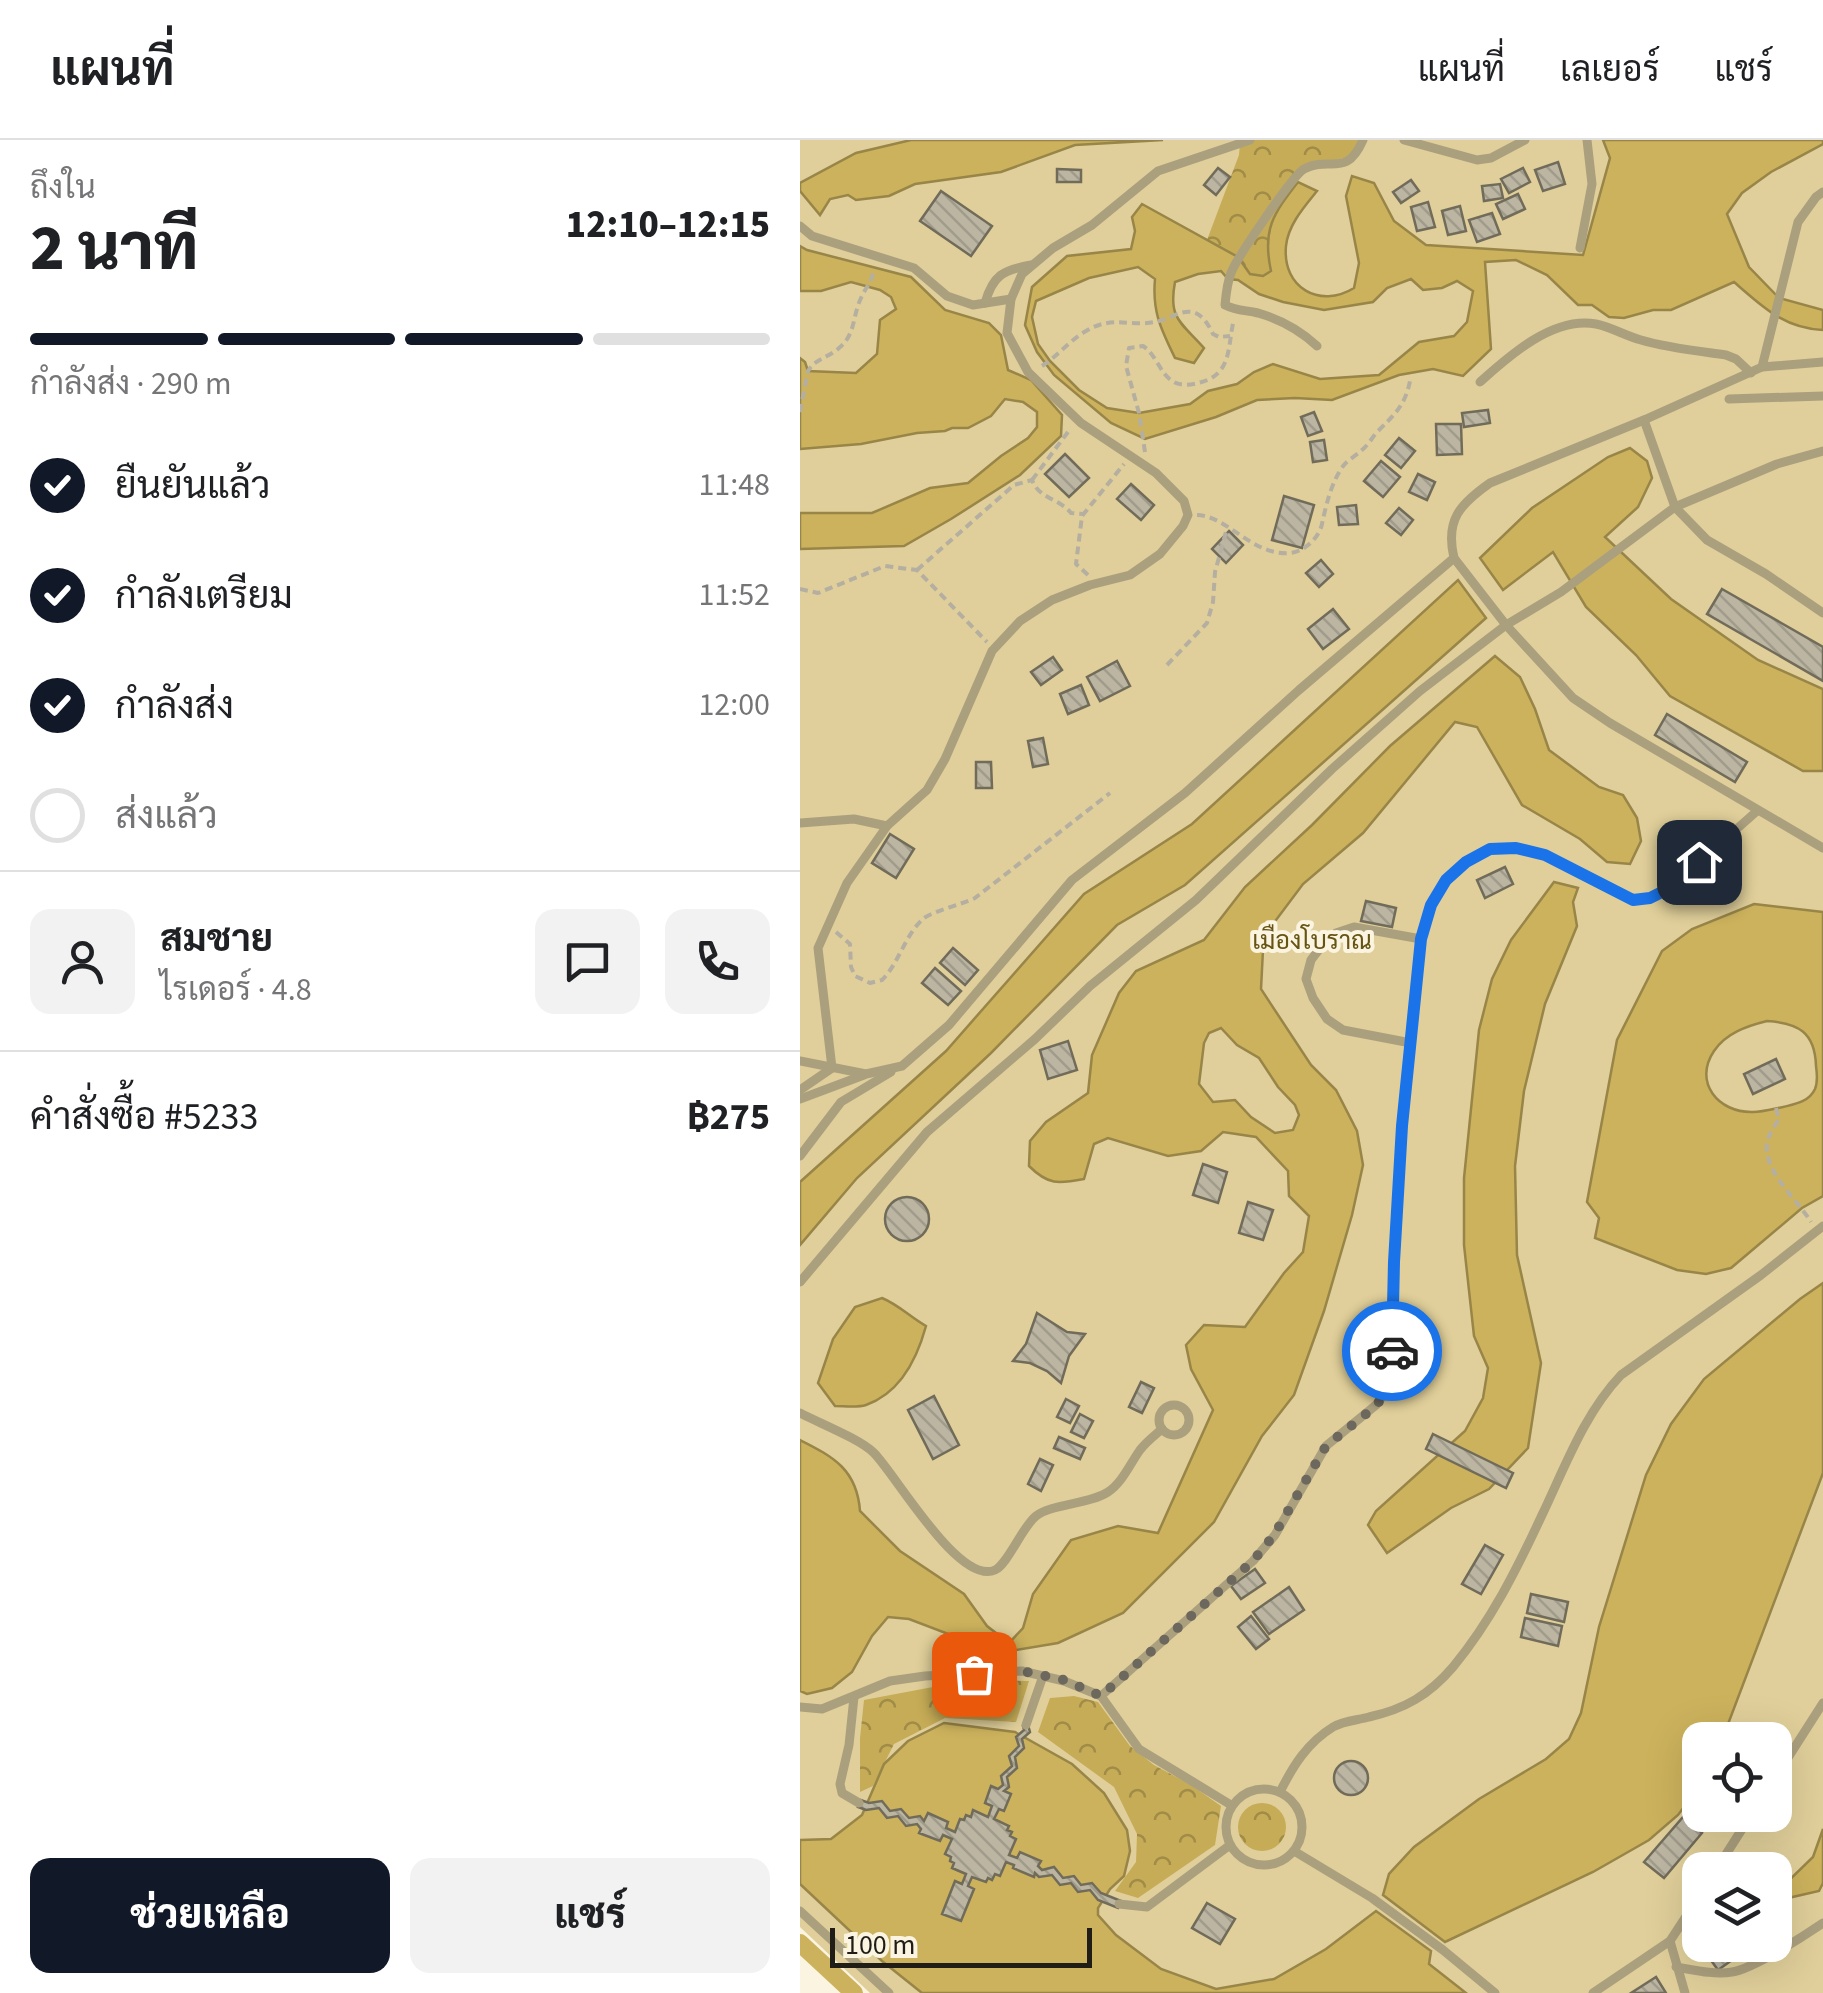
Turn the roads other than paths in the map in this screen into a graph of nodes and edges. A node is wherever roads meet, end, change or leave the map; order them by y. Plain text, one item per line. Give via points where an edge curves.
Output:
1 (1250, 140) edge
2 (1363, 140) edge
3 (1404, 140) edge
4 (1525, 140) edge
5 (1587, 140) edge
6 (1823, 192) edge
7 (800, 226) edge
8 (1580, 248) dead end
9 (1033, 264) junction
10 (1011, 299) junction
11 (985, 303) junction
12 (1317, 346) dead end
13 (1823, 362) edge
14 (1762, 367) junction
15 (1751, 373) junction
16 (1480, 382) dead end
17 (1823, 396) edge
18 (1729, 399) dead end
19 (1644, 420) junction
20 (1823, 451) edge
21 (1674, 507) junction
22 (1454, 558) junction
23 (1823, 613) edge
24 (1506, 625) junction
25 (1757, 811) junction
26 (800, 823) edge
27 (887, 826) junction
28 (1823, 848) edge
29 (1421, 939) junction
30 (1411, 1043) junction
31 (800, 1061) edge
32 (902, 1066) junction
33 (832, 1068) junction
34 (866, 1074) junction
35 (800, 1090) edge
36 (800, 1099) edge
37 (800, 1156) edge
38 (1823, 1226) edge
39 (800, 1282) edge
40 (800, 1414) edge
41 (1162, 1429) dead end
42 (1043, 1676) junction
43 (1101, 1696) junction
44 (854, 1697) junction
45 (1823, 1702) edge
46 (800, 1707) edge
47 (1026, 1725) dead end
48 (1792, 1751) edge
49 (1280, 1792) junction
50 (860, 1803) dead end
51 (1232, 1805) junction
52 (1230, 1846) junction
53 (1294, 1851) junction
54 (1120, 1904) dead end
55 (800, 1911) edge
56 (1682, 1923) edge
57 (1823, 1923) edge
58 (1670, 1941) junction
59 (1676, 1967) junction
60 (889, 1993) edge
61 (1495, 1993) edge
62 (1593, 1993) edge
63 (1685, 1993) edge

1 - 9 lane via 1158,171
2 - 12 lane via 1342,164 1306,167 1294,177 1228,278 1225,304 1300,330
3 - 4 lane via 1477,160
5 - 8 lane via 1592,184
6 - 14 lane via 1798,222
7 - 11 lane via 812,236 914,268 947,296
9 - 10 lane
9 - 11 lane via 1005,270
10 - 11 lane
10 - 27 lane via 1007,333 1028,372 1078,419 1156,473 1184,500 1188,514 1160,554 1130,574 1052,600 1020,621 994,649 927,790
13 - 14 lane
14 - 15 lane
15 - 16 lane via 1726,356 1578,324 1515,351
15 - 19 lane
17 - 18 lane
19 - 21 lane
19 - 22 lane via 1490,482 1458,512 1450,538
20 - 21 lane
21 - 23 lane via 1707,540
21 - 24 lane
22 - 24 lane
22 - 32 lane via 1185,793 1072,880 949,1025
24 - 25 lane via 1573,698
24 - 39 lane via 1420,691 1196,900 927,1132
25 - 28 lane
25 - 29 lane via 1650,898 1633,900 1545,855 1490,849 1446,880
26 - 27 lane via 854,819
27 - 33 lane via 848,883 818,948
29 - 30 lane
29 - 30 lane via 1354,927 1336,933 1310,960 1306,979 1312,998 1342,1030
30 - 43 lane via 1388,1389 1326,1446 1253,1561
31 - 33 lane
32 - 34 lane
32 - 37 lane via 841,1102
33 - 34 lane
33 - 35 lane
34 - 36 lane
38 - 49 lane via 1621,1375 1577,1440 1498,1604 1454,1666 1418,1700 1326,1732 1296,1761
40 - 41 lane via 872,1450 930,1527 964,1563 986,1572 1002,1565 1037,1515 1107,1494
42 - 43 lane
42 - 44 lane via 925,1676 890,1681
42 - 47 lane
43 - 51 lane via 1139,1748
44 - 46 lane via 822,1709
44 - 50 lane via 840,1784 842,1793
45 - 48 lane
49 - 51 lane via 1246,1792
49 - 53 lane via 1300,1814
51 - 52 lane via 1226,1821
52 - 53 lane via 1266,1865
52 - 54 lane via 1147,1907
53 - 61 lane via 1372,1898
55 - 60 lane
56 - 58 lane
57 - 59 lane via 1735,1972
58 - 59 lane
58 - 62 lane
59 - 63 lane

